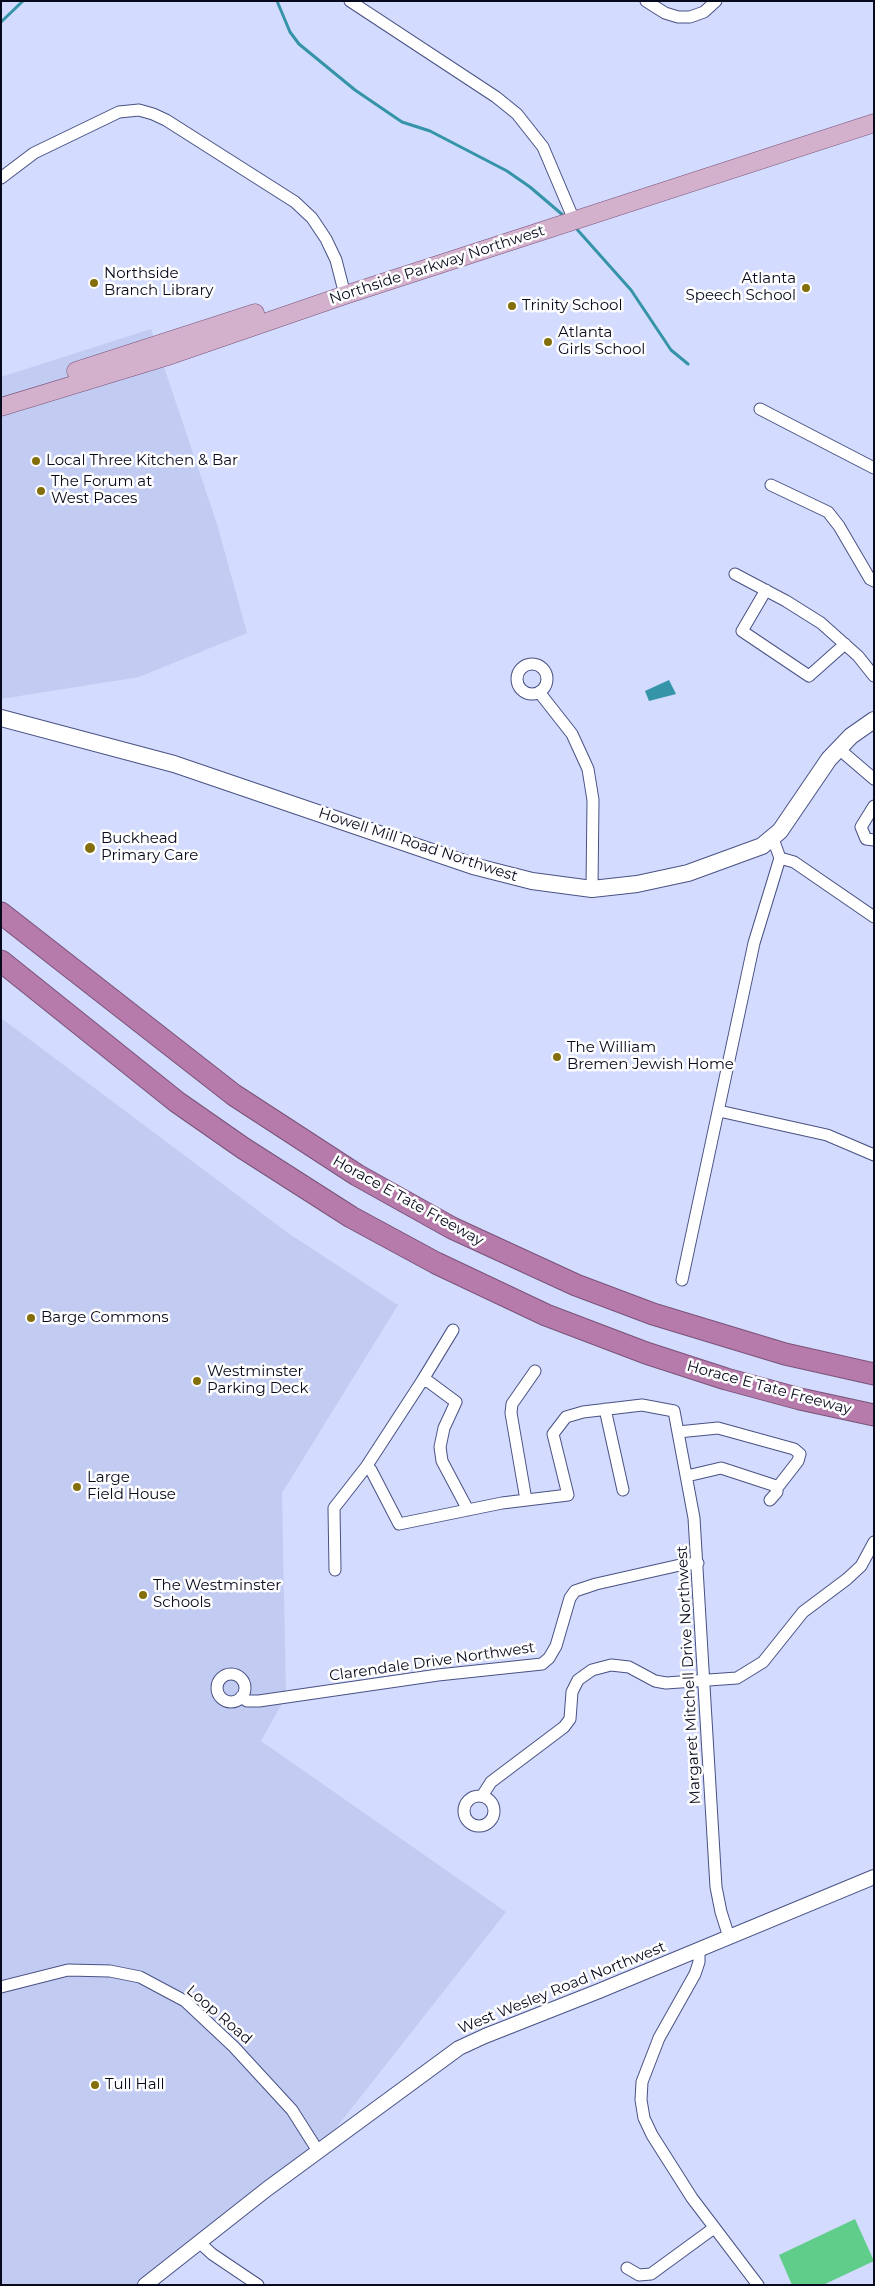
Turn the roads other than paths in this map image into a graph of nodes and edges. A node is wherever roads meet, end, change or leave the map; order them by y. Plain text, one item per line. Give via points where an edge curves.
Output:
1 (350, 1) edge
2 (646, 1) edge
3 (716, 1) edge
4 (874, 111) edge
5 (874, 123) edge
6 (1, 178) edge
7 (572, 215) junction
8 (343, 289) junction
9 (1, 395) edge
10 (1, 408) edge
11 (760, 409) dead end
12 (874, 468) edge
13 (771, 485) dead end
14 (736, 574) dead end
15 (874, 581) edge
16 (766, 590) junction
17 (845, 644) junction
18 (874, 676) edge
19 (539, 692) dead end
20 (1, 718) edge
21 (874, 720) edge
22 (839, 748) junction
23 (874, 779) edge
24 (874, 806) edge
25 (773, 838) junction
26 (874, 840) edge
27 (780, 858) junction
28 (592, 889) junction
29 (1, 913) edge
30 (874, 917) edge
31 (1, 961) edge
32 (719, 1111) junction
33 (874, 1155) edge
34 (682, 1280) dead end
35 (453, 1330) dead end
36 (535, 1371) dead end
37 (874, 1374) edge
38 (422, 1381) junction
39 (605, 1409) junction
40 (874, 1415) edge
41 (678, 1432) junction
42 (366, 1467) junction
43 (687, 1476) junction
44 (777, 1488) junction
45 (623, 1490) dead end
46 (526, 1500) junction
47 (770, 1500) dead end
48 (468, 1510) junction
49 (874, 1542) edge
50 (698, 1563) junction
51 (335, 1570) dead end
52 (703, 1680) junction
53 (241, 1697) dead end
54 (482, 1796) dead end
55 (874, 1877) edge
56 (729, 1937) junction
57 (699, 1950) junction
58 (1, 1987) edge
59 (318, 2151) junction
60 (714, 2228) junction
61 (198, 2242) junction
62 (627, 2268) dead end
63 (145, 2285) edge
64 (258, 2285) edge
65 (758, 2285) edge

1 - 7 street via 517,114 542,147
2 - 3 street via 665,13 690,17 704,12
4 - 7 main road, Northside Parkway Northwest
5 - 7 main road, Northside Parkway Northwest
6 - 8 street via 34,153 118,112 139,110 152,114 295,202 312,218 326,239 336,260
7 - 8 main road, Northside Parkway Northwest
8 - 9 main road, Northside Parkway Northwest
8 - 10 main road, Northside Parkway Northwest via 165,357
11 - 12 street
13 - 15 street via 828,512
14 - 16 street
16 - 17 street via 821,623
16 - 17 street via 742,631 809,676
17 - 18 street
19 - 28 street via 572,734 588,769 593,800
20 - 28 main road, Howell Mill Road Northwest via 174,764 473,866 532,881
21 - 22 main road, Howell Mill Road Northwest
22 - 23 street
22 - 25 main road, Howell Mill Road Northwest
24 - 26 street via 861,827 866,839
25 - 27 street
25 - 28 main road, Howell Mill Road Northwest via 738,856 688,873
27 - 30 street via 794,862
27 - 32 street via 754,943
29 - 37 highway, Horace E Tate Freeway via 234,1095 357,1175 452,1228 576,1285 653,1314 785,1354
31 - 40 highway, Horace E Tate Freeway via 177,1102 243,1148 351,1218 436,1264 546,1315 654,1356 752,1386
32 - 33 street via 827,1135
32 - 34 street
35 - 38 street
36 - 46 street via 512,1404 511,1413
38 - 42 street
38 - 48 street via 429,1382 456,1402 444,1428 440,1447 442,1461
39 - 41 street, Margaret Mitchell Drive Northwest via 642,1405 674,1411
39 - 45 street
39 - 46 street via 566,1417 553,1434 568,1495
41 - 43 street, Margaret Mitchell Drive Northwest
41 - 44 street via 718,1428 794,1449 800,1454 798,1460
42 - 48 street via 371,1470 399,1524
42 - 51 street via 334,1508
43 - 44 street via 721,1468
43 - 50 street, Margaret Mitchell Drive Northwest
44 - 47 street
46 - 48 street
49 - 52 street via 861,1566 802,1612 763,1662 737,1678
50 - 52 street, Margaret Mitchell Drive Northwest
50 - 53 street, Clarendale Drive Northwest via 575,1591 556,1646 542,1664 438,1675 259,1701 247,1701
52 - 54 street via 666,1683 655,1681 629,1667 611,1665 592,1670 578,1680 572,1692 570,1718 564,1727 491,1782
52 - 56 street, Margaret Mitchell Drive Northwest via 716,1887
55 - 56 street, West Wesley Road Northwest
56 - 57 street, West Wesley Road Northwest
57 - 59 street, West Wesley Road Northwest via 459,2048
57 - 60 street via 695,1974 650,2059 642,2082 641,2100 644,2118 652,2135
58 - 59 street, Loop Road via 68,1970 110,1971 140,1977 185,2001 234,2046 292,2110
59 - 61 street, West Wesley Road Northwest
60 - 62 street via 651,2274 639,2275
60 - 65 street
61 - 63 street, West Wesley Road Northwest
61 - 64 street

